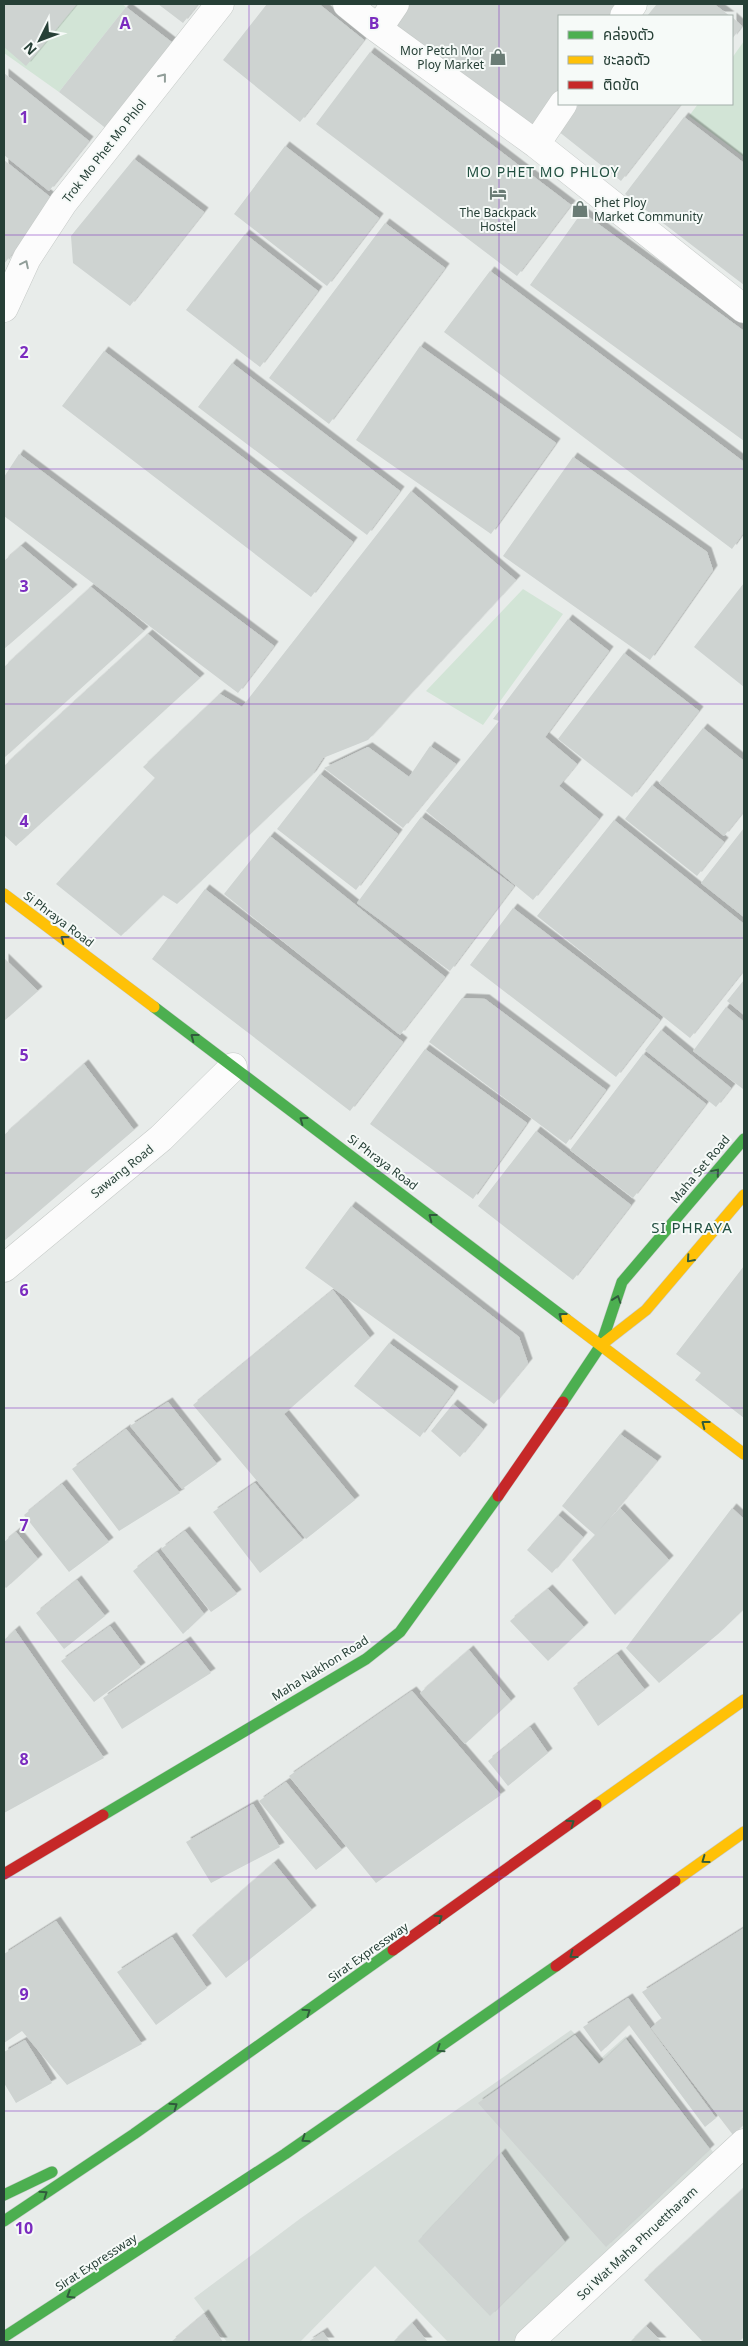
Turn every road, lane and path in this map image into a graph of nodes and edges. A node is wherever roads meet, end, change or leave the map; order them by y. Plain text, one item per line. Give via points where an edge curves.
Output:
1 (220, 4) edge
2 (347, 4) edge
3 (395, 4) edge
4 (633, 4) edge
5 (625, 15) edge
6 (378, 29) junction
7 (562, 105) edge
8 (536, 144) junction
9 (4, 308) edge
10 (744, 309) edge
11 (4, 894) edge
12 (233, 1067) junction
13 (744, 1139) edge
14 (744, 1196) edge
15 (4, 1268) edge
16 (601, 1345) junction
17 (744, 1454) edge
18 (744, 1700) edge
19 (744, 1832) edge
20 (4, 1874) edge
21 (134, 2134) junction
22 (744, 2143) edge
23 (4, 2195) edge
24 (4, 2221) edge
25 (4, 2337) edge
26 (529, 2342) edge

9 -> 1 street, Trok Mo Phet Mo Phlol via 27,258 63,203
2 - 6 street
3 - 6 street
4 - 5 street
6 - 8 street
7 - 8 street
8 - 10 street
12 -> 11 main road, Si Phraya Road
12 - 15 street, Sawang Road via 161,1138
16 -> 12 main road, Si Phraya Road
16 -> 13 main road, Maha Set Road via 622,1282
14 -> 16 main road via 646,1310
17 -> 16 main road, Si Phraya Road
16 - 20 main road, Maha Nakhon Road via 534,1446 400,1632 366,1659
21 -> 18 main road, Sirat Expressway
19 -> 25 main road, Sirat Expressway via 469,2029 120,2264
21 - 23 main road
24 -> 21 main road, Sirat Expressway
22 - 26 street, Soi Wat Maha Phruettharam

